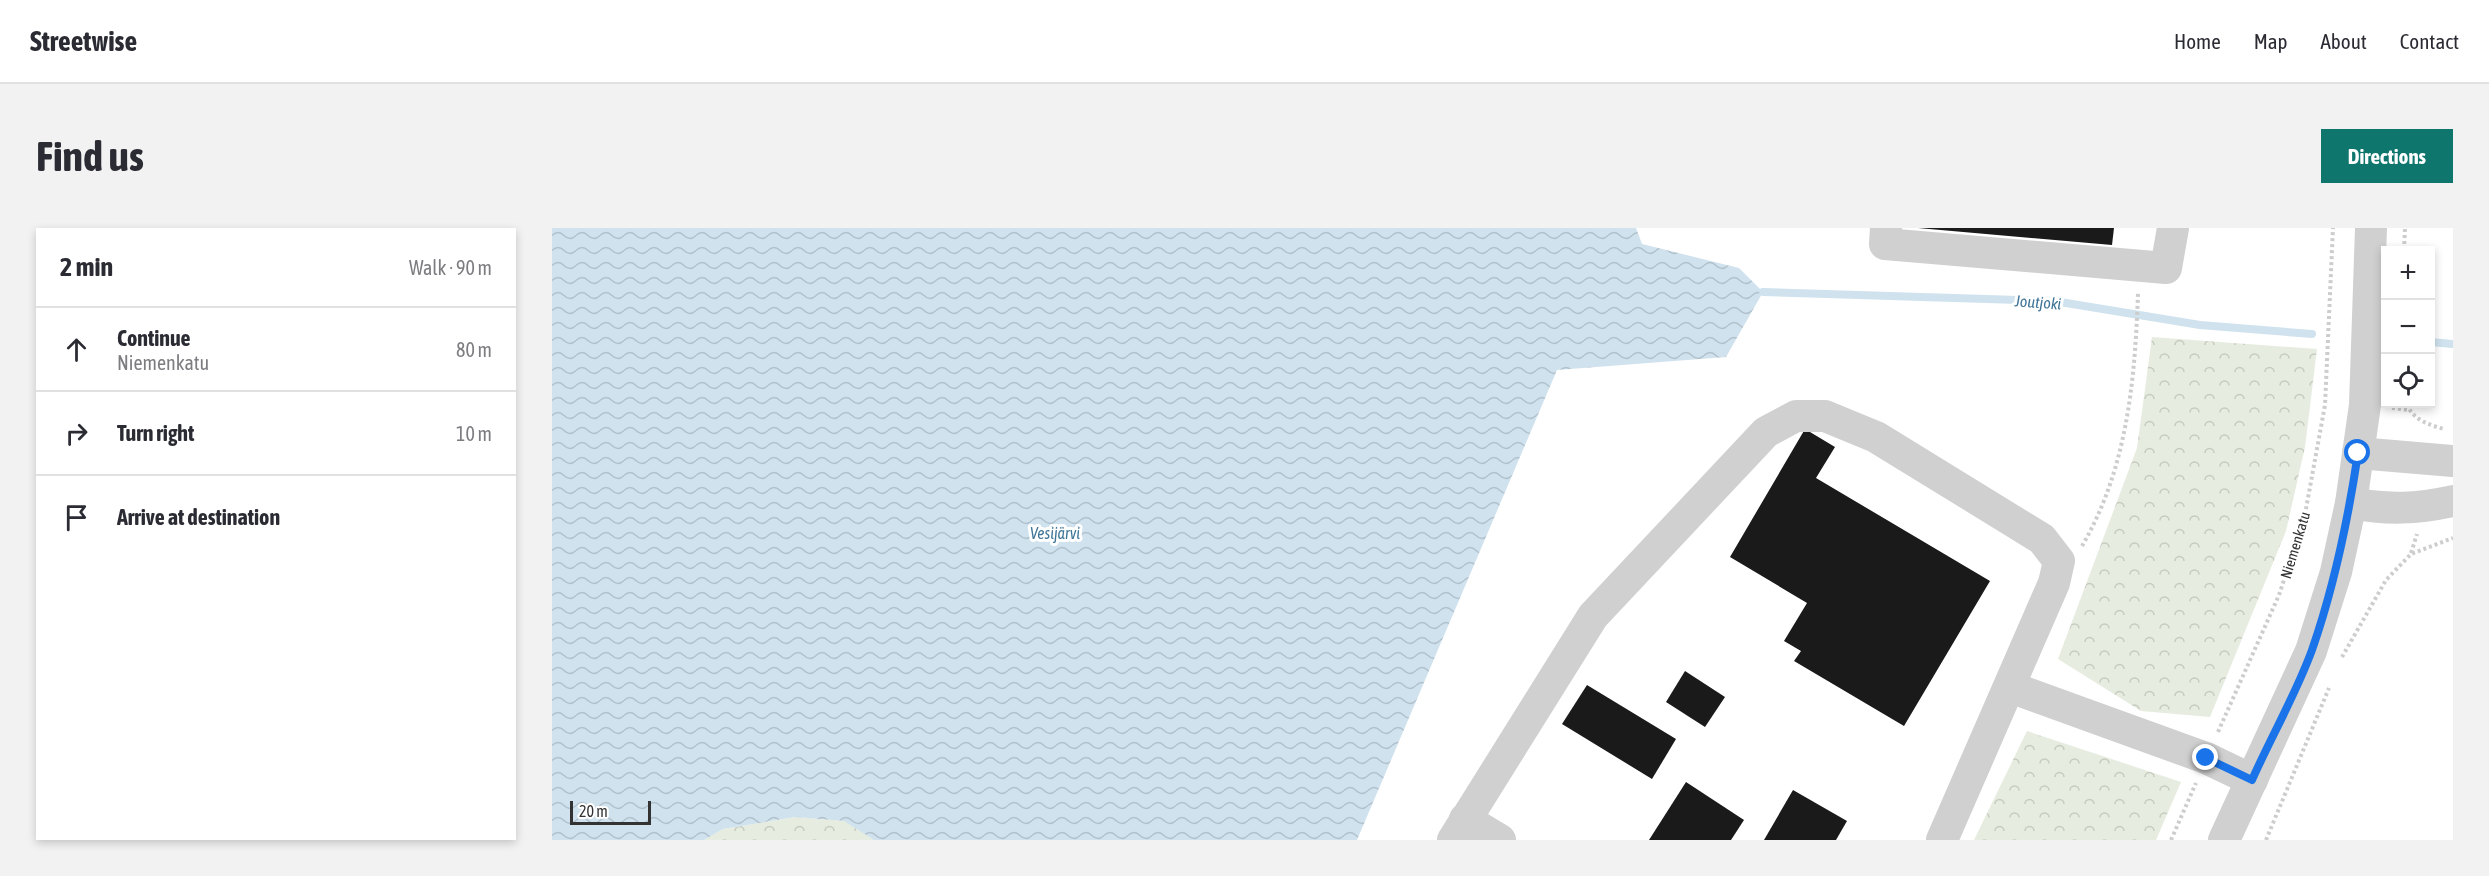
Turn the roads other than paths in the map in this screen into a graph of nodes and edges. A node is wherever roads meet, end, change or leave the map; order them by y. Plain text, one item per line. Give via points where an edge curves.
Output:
1 (1886, 228) edge
2 (2174, 228) edge
3 (2371, 228) edge
4 (2358, 453) junction
5 (2453, 461) edge
6 (2453, 501) edge
7 (2351, 503) junction
8 (2010, 687) junction
9 (2252, 780) junction
10 (1459, 830) edge
11 (1500, 840) edge
12 (1942, 840) edge
13 (2224, 840) edge

1 - 2 street via 1885,244 2166,268
3 - 4 street via 2365,405
4 - 5 street
4 - 7 street
6 - 7 street via 2421,508 2381,509
7 - 9 street via 2336,572 2311,651
8 - 9 street via 2206,758
8 - 10 street via 2054,583 2059,561 2042,539 1876,437 1825,416 1796,416 1766,432 1593,616
8 - 12 street
9 - 13 street
10 - 11 street

